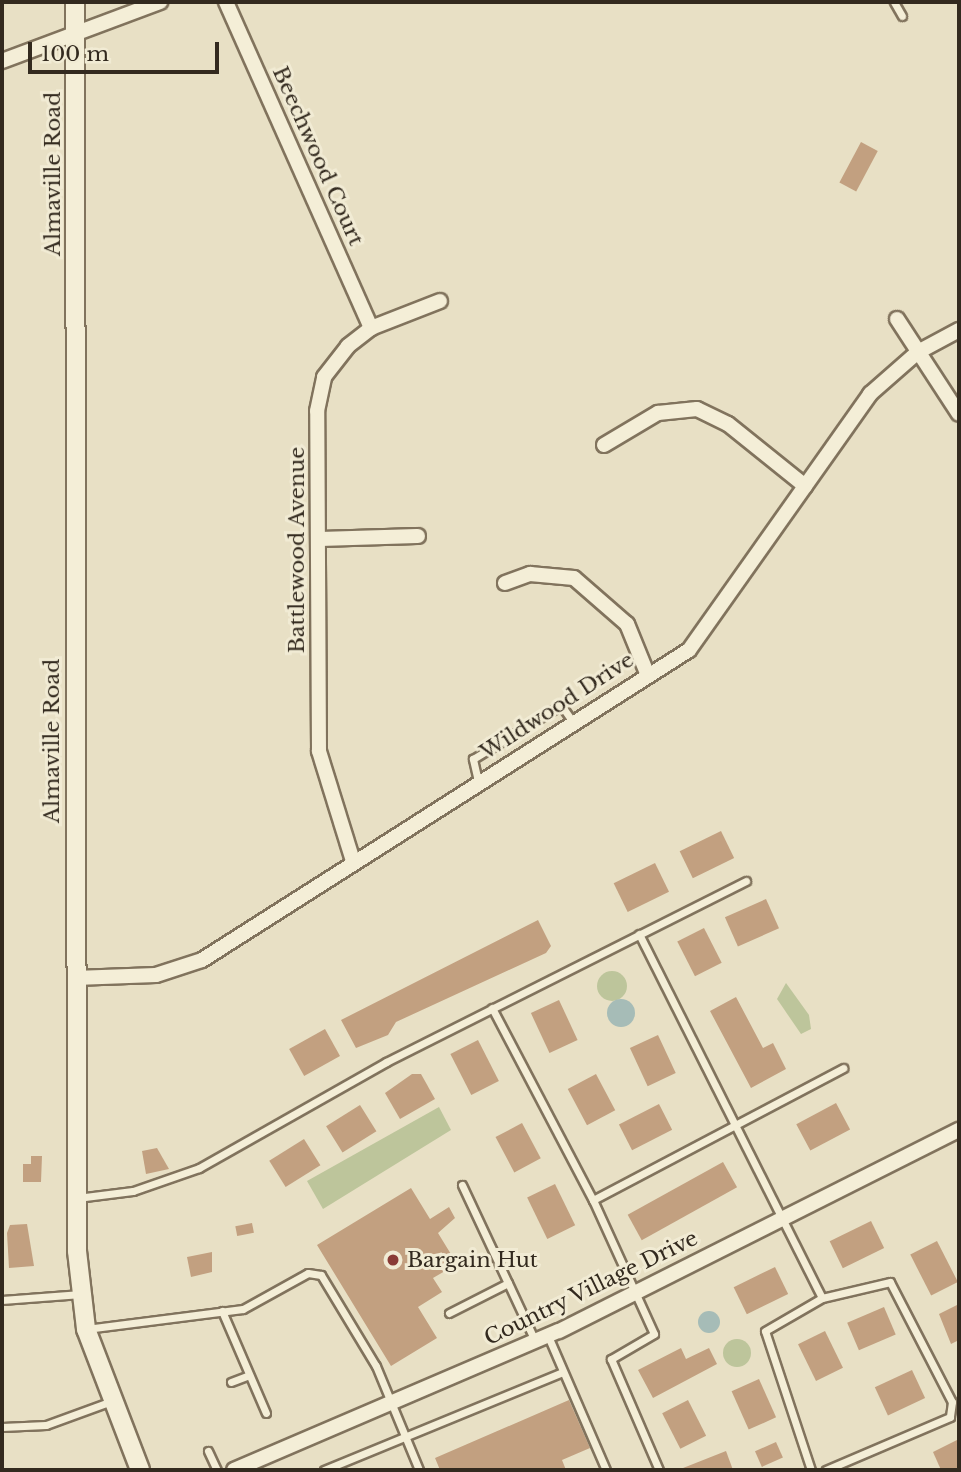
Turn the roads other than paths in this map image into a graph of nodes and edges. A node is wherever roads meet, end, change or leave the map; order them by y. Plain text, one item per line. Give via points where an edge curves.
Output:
1 (75, 2) edge
2 (160, 2) edge
3 (226, 2) edge
4 (894, 2) edge
5 (902, 16) dead end
6 (76, 36) junction
7 (2, 61) edge
8 (440, 301) dead end
9 (897, 319) dead end
10 (371, 328) junction
11 (959, 330) edge
12 (918, 352) junction
13 (959, 414) edge
14 (604, 445) dead end
15 (805, 486) junction
16 (418, 536) dead end
17 (319, 540) junction
18 (505, 583) dead end
19 (647, 673) junction
20 (572, 721) junction
21 (478, 781) junction
22 (353, 862) junction
23 (746, 881) dead end
24 (639, 934) junction
25 (75, 978) junction
26 (492, 1009) junction
27 (843, 1068) dead end
28 (735, 1125) junction
29 (959, 1129) edge
30 (462, 1185) dead end
31 (75, 1198) junction
32 (593, 1200) junction
33 (780, 1217) junction
34 (508, 1283) junction
35 (635, 1292) junction
36 (81, 1294) junction
37 (822, 1298) junction
38 (2, 1300) edge
39 (222, 1311) junction
40 (449, 1313) dead end
41 (86, 1329) junction
42 (542, 1339) junction
43 (563, 1372) junction
44 (249, 1375) junction
45 (231, 1382) dead end
46 (112, 1400) junction
47 (394, 1402) junction
48 (266, 1413) dead end
49 (2, 1427) edge
50 (406, 1436) junction
51 (208, 1451) dead end
52 (140, 1470) edge
53 (217, 1470) edge
54 (234, 1470) edge
55 (324, 1470) edge
56 (419, 1470) edge
57 (606, 1470) edge
58 (659, 1470) edge
59 (811, 1470) edge
60 (826, 1470) edge

1 - 6 street, Almaville Road
2 - 6 street
3 - 10 street, Beechwood Court
4 - 5 lane
6 - 7 street
6 - 25 street, Almaville Road
8 - 10 street, Battlewood Avenue
9 - 12 street
10 - 17 street, Battlewood Avenue via 324,377 317,411
11 - 12 street, Wildwood Drive
12 - 13 street
12 - 15 street, Wildwood Drive via 870,394
14 - 15 street via 658,413 697,409 728,424
15 - 19 street, Wildwood Drive via 689,650
16 - 17 street
17 - 22 street, Battlewood Avenue via 319,751
18 - 19 street via 530,574 574,578 627,624
19 - 20 street, Wildwood Drive
20 - 21 street, Wildwood Drive
20 - 21 lane via 561,705 473,759
21 - 22 street, Wildwood Drive
22 - 25 street, Wildwood Drive via 202,960 156,975
23 - 24 lane
24 - 26 lane
24 - 28 lane
25 - 31 street, Almaville Road
26 - 31 lane via 199,1168 133,1191
26 - 32 lane
27 - 28 lane
28 - 32 lane
28 - 33 lane
29 - 33 street, Country Village Drive
30 - 34 lane
31 - 36 street, Almaville Road
32 - 35 lane
33 - 35 street, Country Village Drive
33 - 37 lane
34 - 40 lane
34 - 42 lane
35 - 42 street, Country Village Drive
35 - 58 lane via 654,1334 617,1353 612,1369
36 - 38 lane
36 - 41 street, Almaville Road
37 - 59 lane via 765,1331
37 - 60 lane via 882,1280 898,1288 952,1402 950,1417
39 - 41 lane
39 - 44 lane
39 - 47 lane via 243,1309 308,1273 321,1275
41 - 46 street, Almaville Road
42 - 43 lane
42 - 47 street, Country Village Drive
43 - 50 lane
43 - 57 lane
44 - 45 lane
44 - 48 lane
46 - 49 lane via 46,1425
46 - 52 street, Almaville Road
47 - 50 lane
47 - 54 street, Country Village Drive
50 - 55 lane
50 - 56 lane
51 - 53 lane

